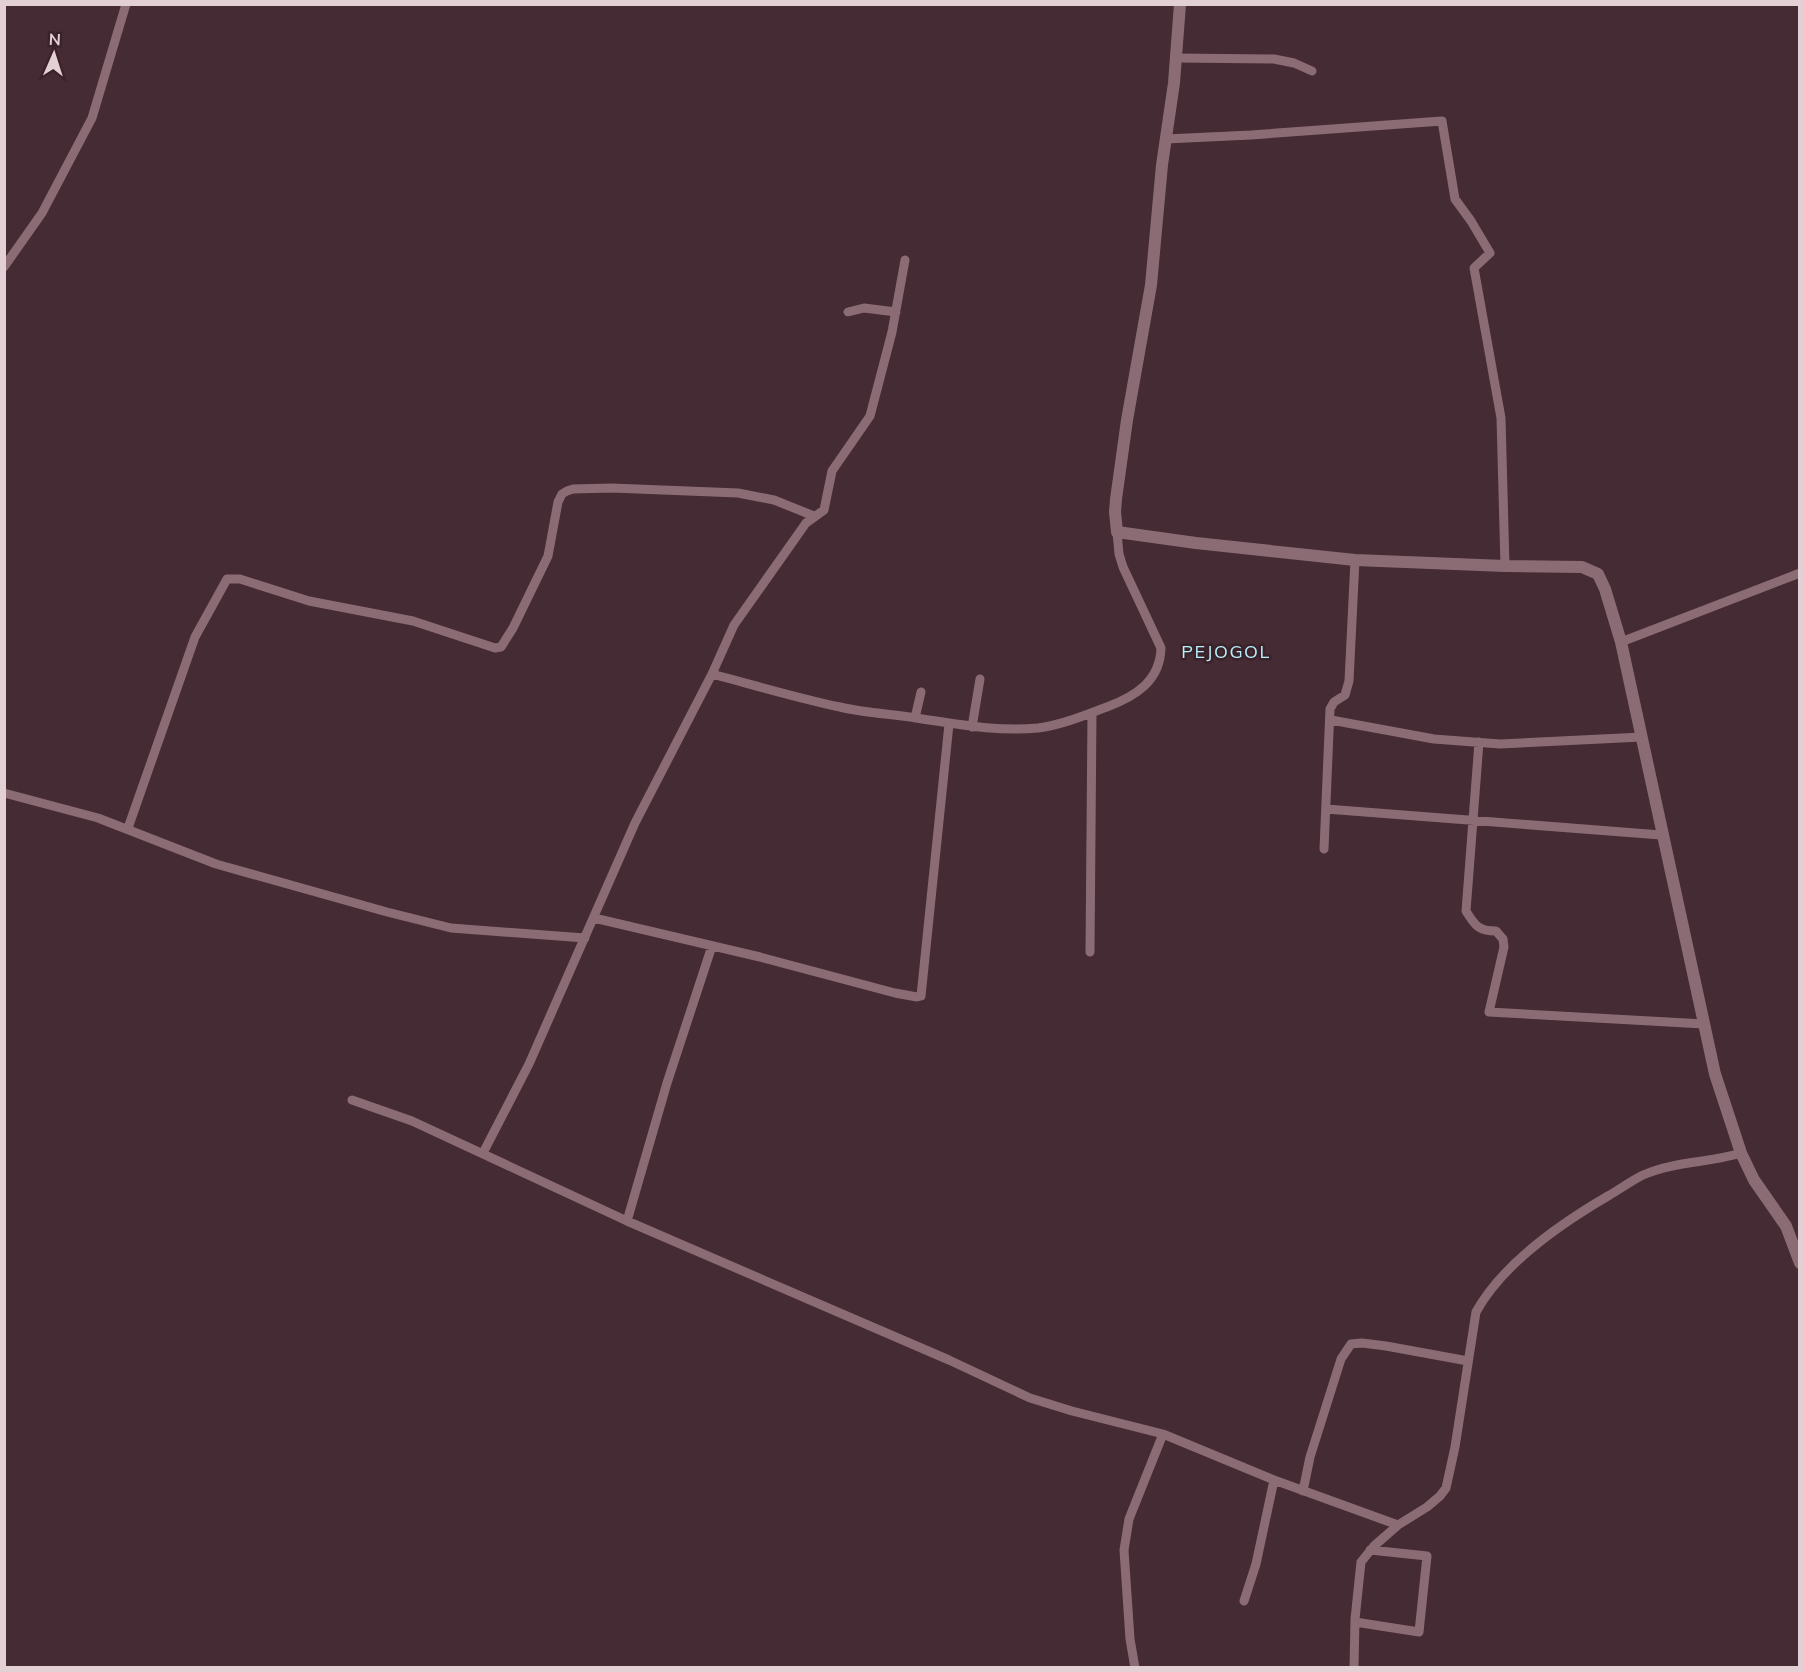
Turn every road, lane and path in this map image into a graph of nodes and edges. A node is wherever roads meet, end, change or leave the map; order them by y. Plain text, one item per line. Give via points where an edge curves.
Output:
1 (126, 4) edge
2 (1180, 4) edge
3 (1176, 58) junction
4 (1312, 71) dead end
5 (1166, 139) junction
6 (905, 260) dead end
7 (4, 267) edge
8 (848, 312) dead end
9 (896, 312) junction
10 (814, 516) junction
11 (1117, 532) junction
12 (1355, 560) junction
13 (1505, 566) junction
14 (1800, 573) edge
15 (1621, 642) junction
16 (712, 674) junction
17 (980, 679) dead end
18 (921, 692) dead end
19 (1092, 713) junction
20 (915, 718) junction
21 (1331, 720) junction
22 (949, 724) junction
23 (972, 727) junction
24 (1642, 738) junction
25 (1479, 742) junction
26 (4, 793) edge
27 (1326, 809) junction
28 (1474, 820) junction
29 (128, 828) junction
30 (1661, 835) junction
31 (1324, 849) dead end
32 (594, 918) junction
33 (585, 938) junction
34 (712, 946) junction
35 (1090, 952) dead end
36 (1704, 1024) junction
37 (352, 1100) dead end
38 (483, 1153) junction
39 (1741, 1153) junction
40 (627, 1221) junction
41 (1800, 1263) edge
42 (1468, 1361) junction
43 (1162, 1434) junction
44 (1274, 1480) junction
45 (1303, 1491) junction
46 (1398, 1525) junction
47 (1370, 1550) junction
48 (1244, 1601) dead end
49 (1355, 1623) junction
50 (1135, 1668) edge
51 (1354, 1668) edge

1 - 7 street via 92,118 42,213
2 - 3 street
3 - 4 street via 1274,59
3 - 5 street
5 - 11 street via 1151,285 1116,499
5 - 13 street via 1442,121 1455,199 1490,253 1474,268 1502,418
6 - 9 street
8 - 9 street
9 - 10 street via 870,416 835,466 825,507
10 - 16 street via 734,625
10 - 29 street via 774,500 738,493 612,488 567,491 558,502 548,556 513,628 501,647 495,648 413,621 309,601 240,579 227,579 195,637
11 - 12 street
11 - 19 street via 1123,567 1161,648 1161,663 1137,693
12 - 13 street
12 - 21 street via 1349,681 1345,695 1331,706
13 - 15 street via 1582,567 1598,574
14 - 15 street
15 - 24 street
16 - 20 street via 840,708
16 - 32 street via 635,823
17 - 23 street
18 - 20 street
19 - 23 street via 1038,728
19 - 35 street
20 - 22 street
21 - 25 street via 1434,739
21 - 27 street
22 - 23 street
22 - 34 street via 921,996 895,993
24 - 25 street
24 - 30 street
25 - 28 street
26 - 29 street
27 - 28 street
27 - 31 street
28 - 30 street
28 - 36 street via 1466,912 1484,931 1496,932 1504,947 1489,1012
29 - 33 street via 216,864 451,928
30 - 36 street
32 - 33 street
32 - 34 street
33 - 38 street via 529,1064
34 - 40 street
36 - 39 street via 1715,1074
37 - 38 street via 412,1121
38 - 40 street
39 - 41 street via 1754,1180 1786,1226
39 - 42 street via 1644,1175 1567,1221 1502,1275 1485,1296 1476,1312
40 - 43 street via 1030,1398
42 - 45 street via 1351,1344 1341,1359
42 - 46 street via 1446,1488 1428,1507
43 - 44 street
43 - 50 street via 1129,1519 1124,1550
44 - 45 street
44 - 48 street
45 - 46 street
46 - 47 street
47 - 49 street via 1359,1571
47 - 49 street via 1427,1556 1419,1632
49 - 51 street

